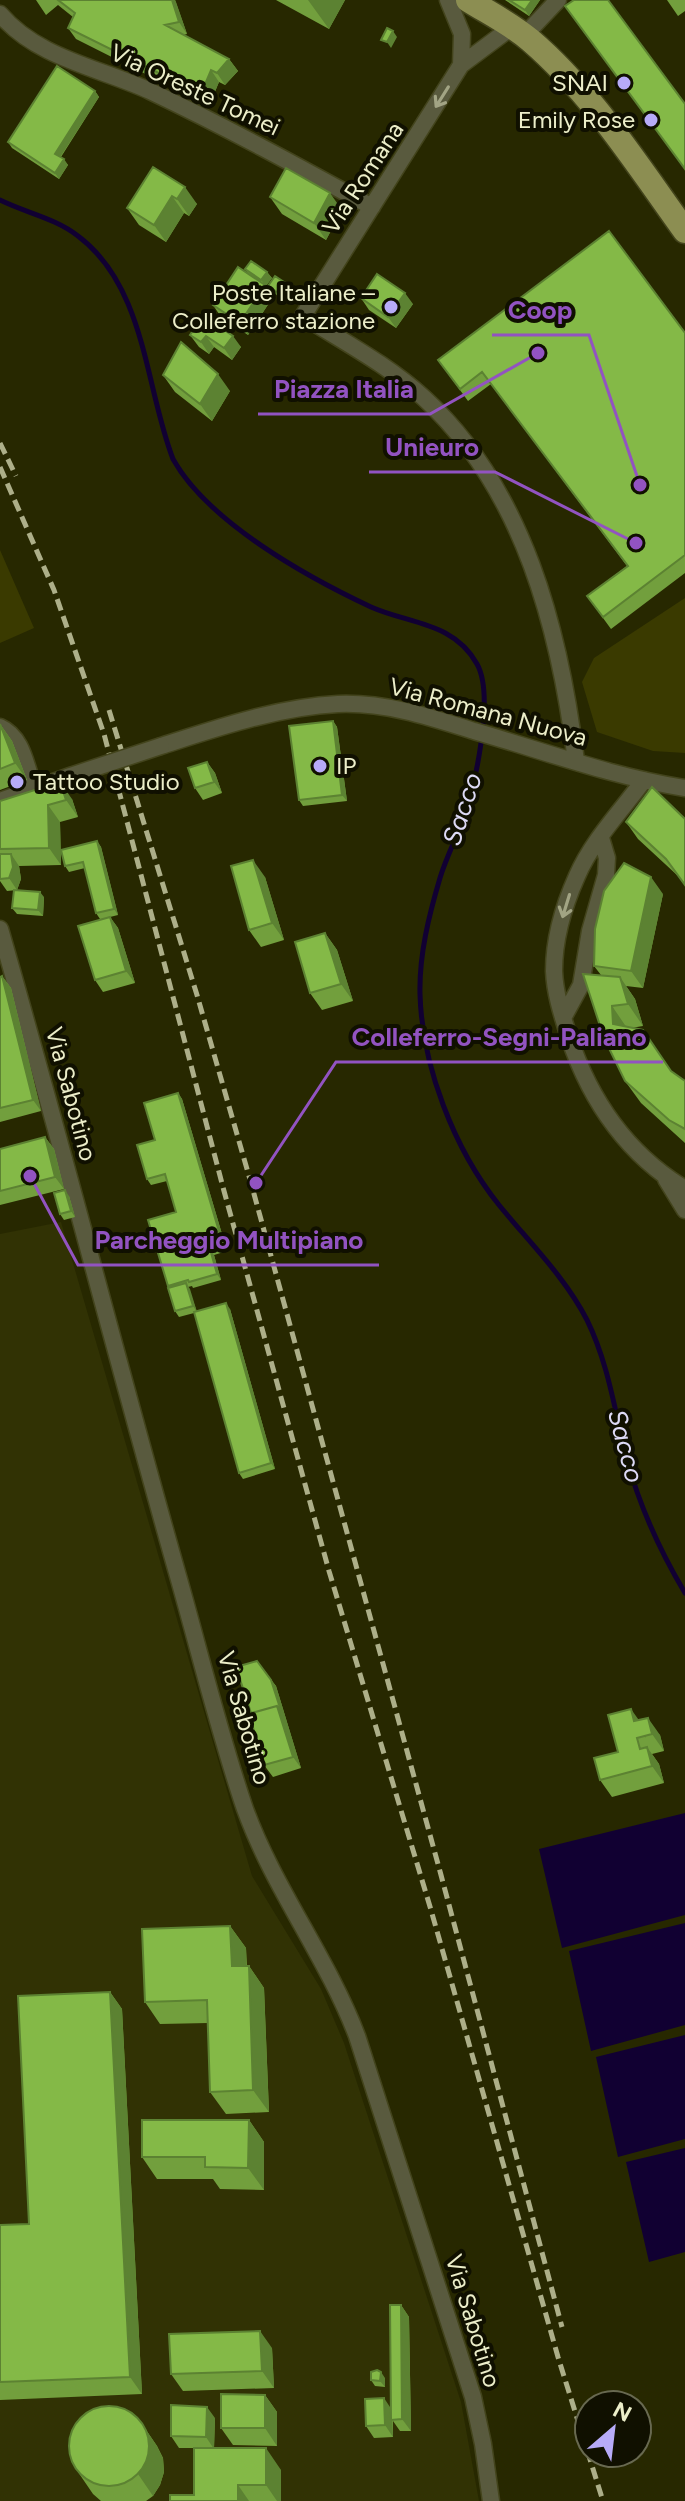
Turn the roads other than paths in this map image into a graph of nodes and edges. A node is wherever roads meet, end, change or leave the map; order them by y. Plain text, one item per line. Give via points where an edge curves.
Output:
1 (448, 0) edge
2 (468, 0) edge
3 (558, 0) edge
4 (0, 14) edge
5 (518, 31) junction
6 (461, 65) junction
7 (372, 207) junction
8 (685, 231) edge
9 (0, 727) edge
10 (576, 761) junction
11 (644, 780) junction
12 (661, 784) junction
13 (34, 788) junction
14 (685, 788) edge
15 (685, 797) edge
16 (0, 801) edge
17 (601, 838) junction
18 (0, 929) edge
19 (563, 1018) junction
20 (665, 1178) junction
21 (685, 1189) edge
22 (685, 1210) edge
23 (491, 2501) edge

1 - 6 street via 462,34
2 - 5 main road
3 - 5 street, Via Romana
4 - 7 street, Via Oreste Tomei via 48,50 150,91
5 - 6 street, Via Romana
5 - 8 main road via 578,90
6 -> 7 street, Via Romana
7 - 10 street, Via Romana via 303,316 422,396 495,487 521,537 555,641
9 - 13 street via 17,741
10 - 11 street, Via Romana Nuova
10 - 13 street, Via Romana Nuova, bridge via 427,717 362,705 312,707 161,746
11 - 12 street, Via Romana Nuova
11 - 17 street
12 - 14 street, Via Romana Nuova
12 - 15 street, Via Romana Nuova
13 - 16 street
17 - 19 street via 605,881 581,985
17 -> 19 street via 577,877 557,942 554,973
18 - 23 street, Via Sabotino via 246,1810 270,1869 339,1994 361,2048 468,2381
19 - 20 street via 599,1105
20 - 21 street
20 - 22 street

